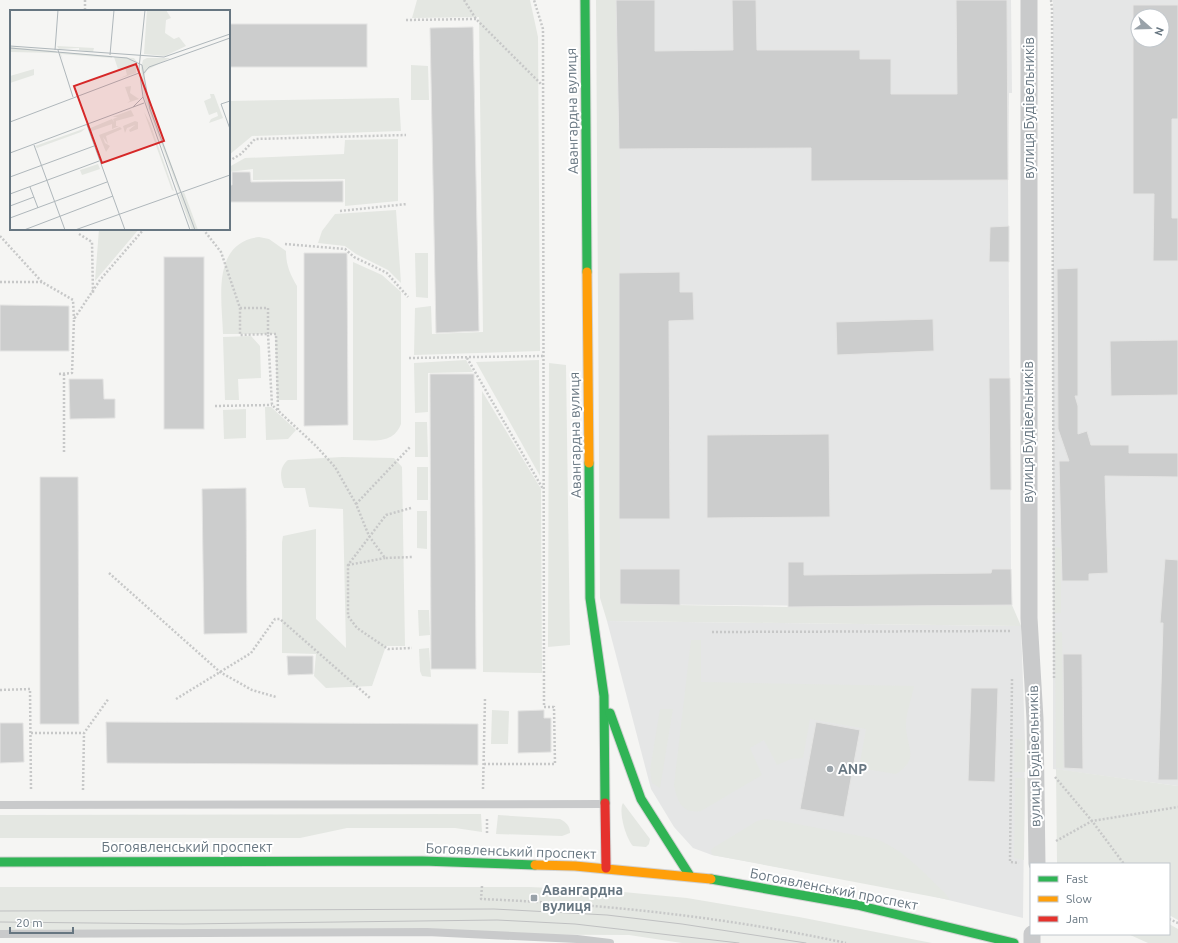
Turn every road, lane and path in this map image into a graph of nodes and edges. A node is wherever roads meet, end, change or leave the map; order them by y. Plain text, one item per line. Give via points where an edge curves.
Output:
1 (85, 0) edge
2 (464, 0) edge
3 (534, 0) edge
4 (585, 0) edge
5 (1029, 0) edge
6 (1051, 0) edge
7 (86, 10) edge
8 (476, 19) junction
9 (406, 20) dead end
10 (543, 86) junction
11 (406, 135) dead end
12 (230, 160) edge
13 (407, 204) dead end
14 (340, 211) dead end
15 (143, 230) edge
16 (204, 230) edge
17 (79, 234) dead end
18 (0, 236) edge
19 (285, 244) dead end
20 (0, 282) edge
21 (42, 282) junction
22 (93, 293) junction
23 (408, 296) dead end
24 (240, 308) junction
25 (74, 319) junction
26 (268, 334) junction
27 (543, 356) junction
28 (410, 358) dead end
29 (467, 358) junction
30 (64, 373) junction
31 (59, 374) dead end
32 (272, 405) junction
33 (215, 406) dead end
34 (278, 411) junction
35 (410, 447) dead end
36 (64, 452) dead end
37 (544, 489) junction
38 (356, 504) junction
39 (411, 508) dead end
40 (370, 536) junction
41 (412, 557) dead end
42 (385, 558) junction
43 (348, 565) junction
44 (109, 573) dead end
45 (712, 632) dead end
46 (1012, 639) dead end
47 (412, 648) dead end
48 (220, 672) junction
49 (1012, 677) dead end
50 (1054, 682) dead end
51 (0, 690) edge
52 (604, 696) junction
53 (276, 697) dead end
54 (109, 698) dead end
55 (370, 698) dead end
56 (485, 698) dead end
57 (176, 699) dead end
58 (31, 733) junction
59 (84, 733) junction
60 (484, 764) junction
61 (1053, 775) dead end
62 (606, 804) junction
63 (0, 805) edge
64 (31, 805) junction
65 (488, 805) junction
66 (83, 806) junction
67 (1178, 807) edge
68 (1092, 820) junction
69 (487, 833) dead end
70 (1054, 843) dead end
71 (0, 862) edge
72 (1030, 863) edge
73 (1123, 863) edge
74 (1030, 864) edge
75 (606, 868) junction
76 (690, 876) junction
77 (482, 886) dead end
78 (0, 934) edge
79 (610, 943) edge
80 (846, 943) edge
81 (1014, 943) edge

1 - 7 path
2 - 8 path
3 - 10 path via 543,29
4 - 52 main road, Авангардна вулиця via 590,598
5 - 72 street, вулиця Будівельників via 1028,610 1035,719
6 - 50 path
8 - 9 path
8 - 10 path
10 - 27 path
11 - 12 path via 255,139 241,154
13 - 14 path
15 - 22 path via 100,280
16 - 24 path via 221,252
17 - 22 path via 92,242
18 - 21 path
19 - 23 path via 345,248 354,257 387,273
20 - 21 path
21 - 25 path via 73,300
22 - 25 path
24 - 26 path via 268,308
24 - 26 path via 240,335
25 - 30 path via 72,373
26 - 32 path
26 - 34 path via 276,334
27 - 29 path
27 - 37 path
28 - 29 path
29 - 37 path
30 - 31 path
30 - 36 path
32 - 33 path
32 - 34 path
34 - 38 path via 335,467
35 - 38 path
37 - 60 path via 544,707 554,707 555,764
38 - 40 path
39 - 40 path via 386,515
40 - 42 path
40 - 43 path
41 - 42 path
42 - 43 path
43 - 47 path via 348,616 357,628 388,649
44 - 48 path
45 - 46 path via 1013,631
48 - 53 path via 252,690
48 - 55 path via 251,653 275,619 280,619
48 - 57 path
49 - 74 path via 1010,862
51 - 58 path via 30,689
52 - 62 main road, Авангардна вулиця
52 - 76 main road via 641,799
54 - 59 path
56 - 60 path
58 - 59 path
58 - 64 path
59 - 66 path
60 - 65 path via 483,792
61 - 68 path
62 - 65 lane
62 - 75 main road, Авангардна вулиця
63 - 64 lane
64 - 66 lane
65 - 66 lane
65 - 69 path
67 - 68 path
68 - 70 path
68 - 73 path
71 - 75 main road, Богоявленський проспект via 422,861
75 - 76 main road, Богоявленський проспект
76 - 81 main road, Богоявленський проспект via 857,905
77 - 80 path via 481,900 607,906 757,927
78 - 79 lane via 427,932 577,939

